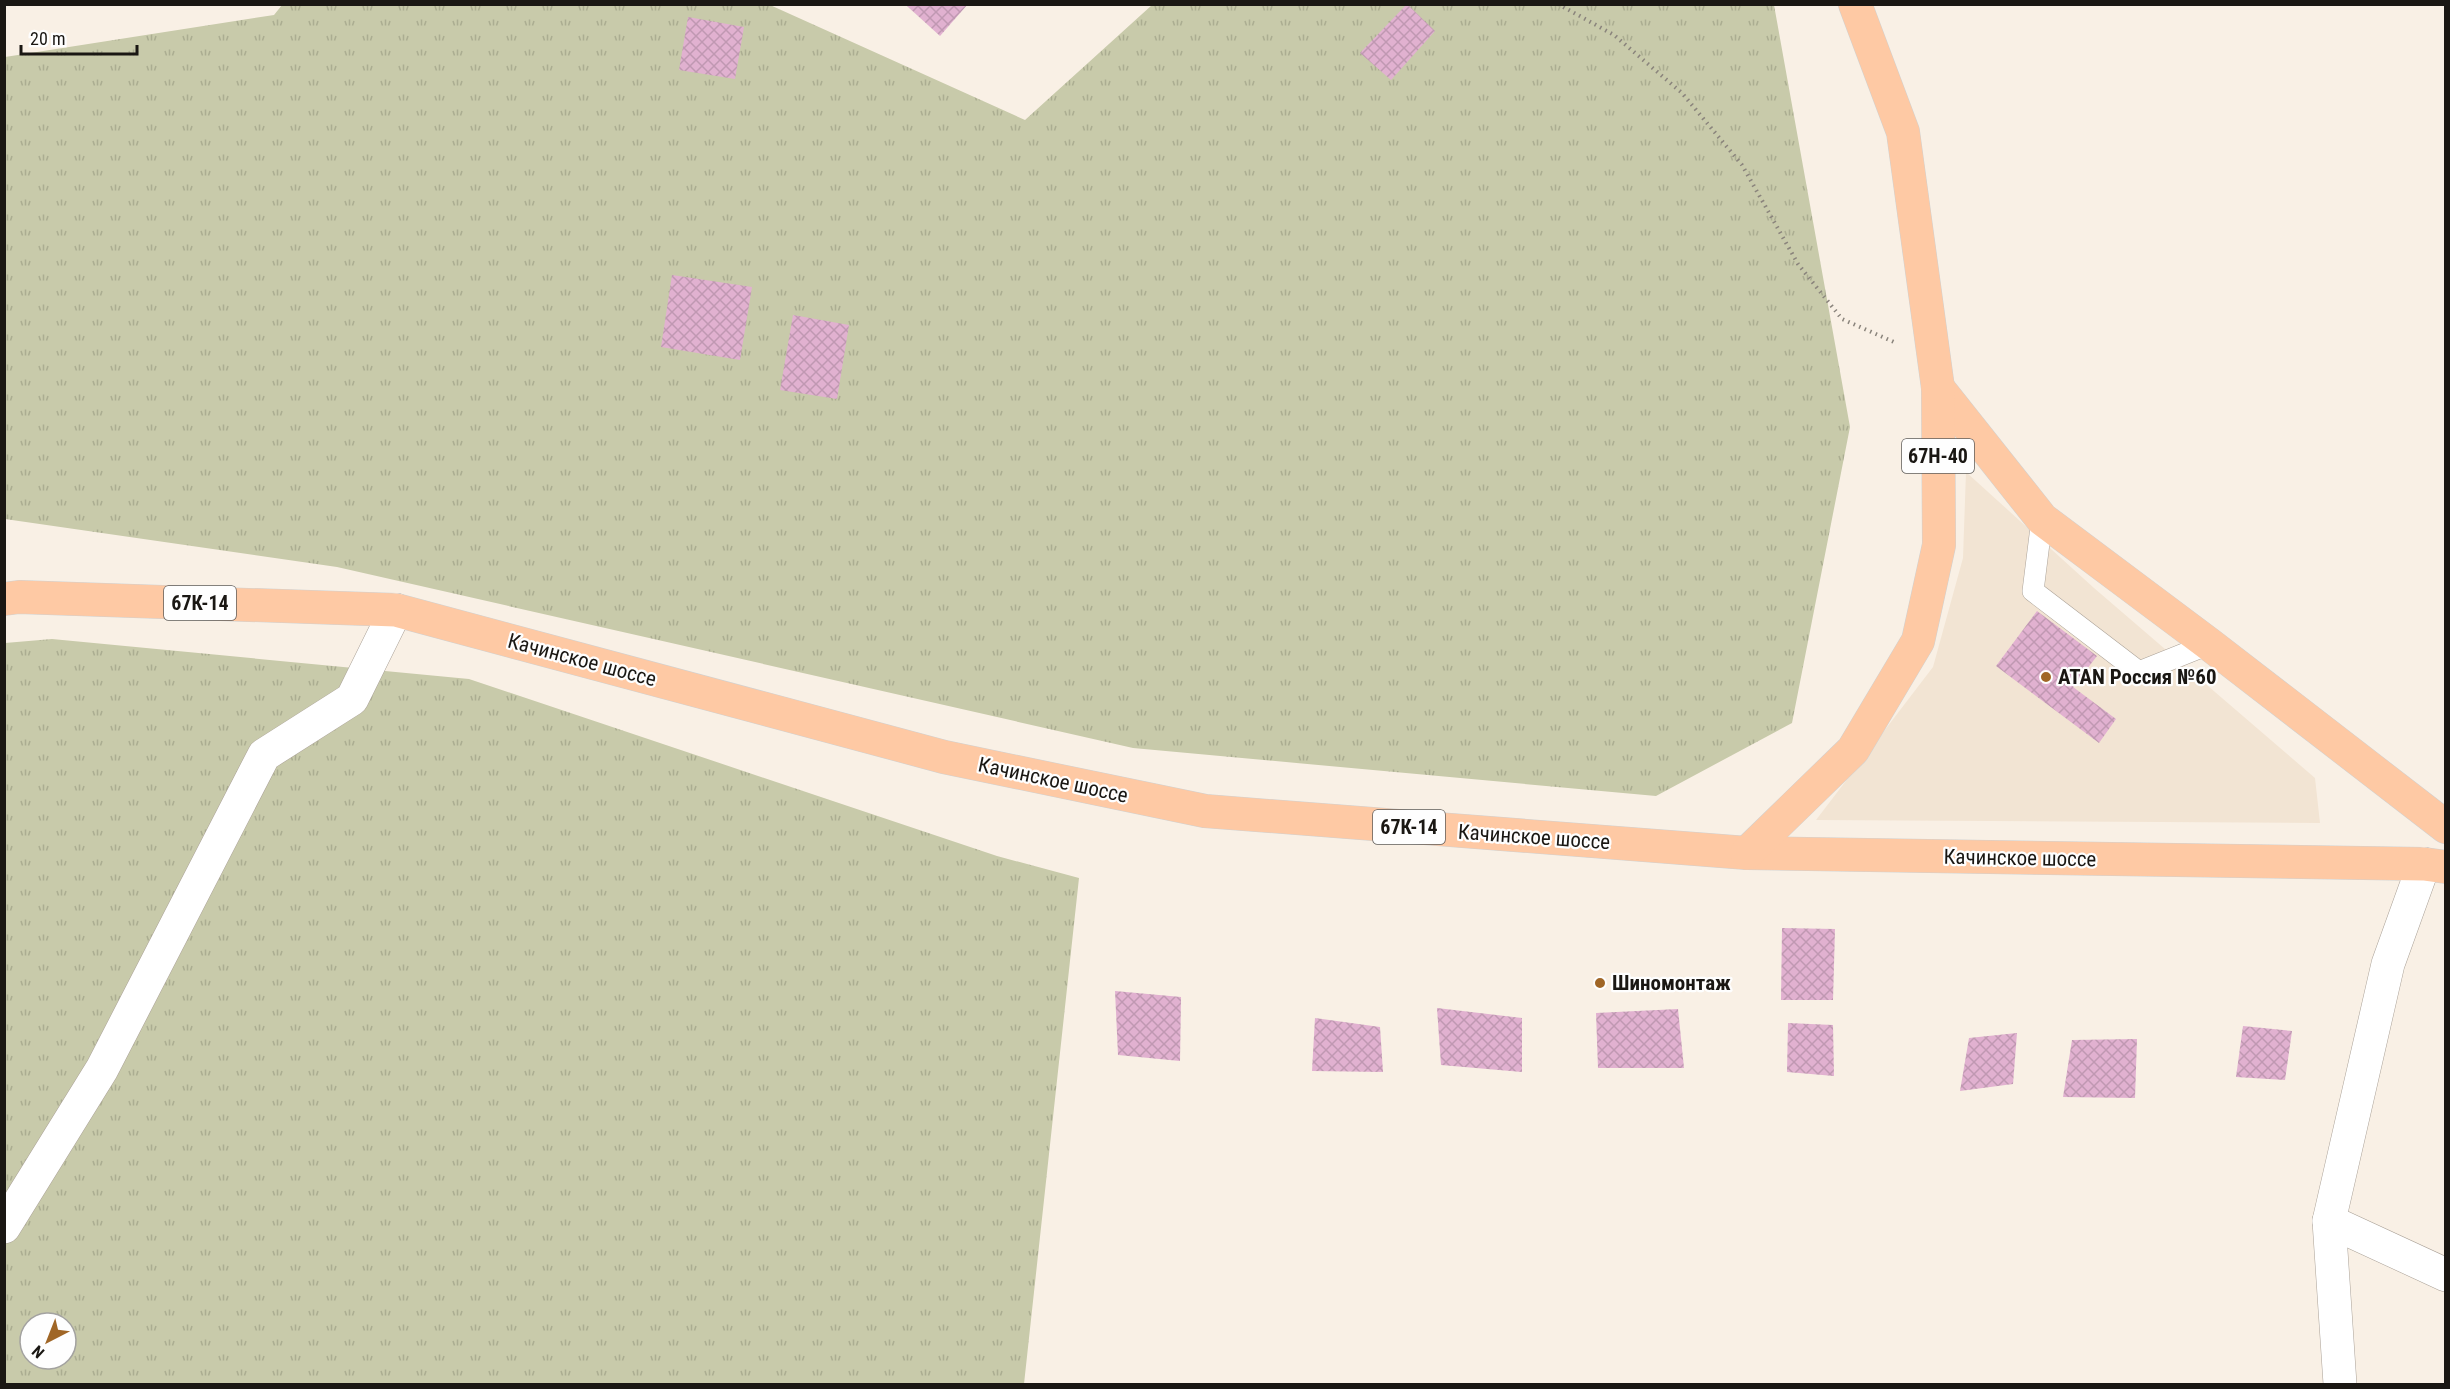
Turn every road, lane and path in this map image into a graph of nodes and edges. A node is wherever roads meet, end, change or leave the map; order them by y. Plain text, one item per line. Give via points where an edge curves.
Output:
1 (1558, 4) edge
2 (1855, 4) edge
3 (1935, 374) junction
4 (2042, 519) junction
5 (4, 598) edge
6 (396, 610) junction
7 (2209, 644) junction
8 (2445, 827) edge
9 (1747, 853) junction
10 (2435, 866) edge
11 (2329, 1221) junction
12 (4, 1227) edge
13 (2445, 1275) edge
14 (2340, 1384) edge

1 - 3 path via 1614,35 1682,93 1742,165 1798,264 1842,319
2 - 3 main road, 67H-40 via 1903,132
3 - 4 main road, 67H-40
3 - 9 main road, 67H-40 via 1939,545 1918,641 1853,750
4 - 7 main road, 67H-40
4 - 7 lane via 2033,591 2139,672
5 - 6 main road, 67К-14
6 - 9 main road, Качинское шоссе / 67К-14 via 944,757 1205,811
6 - 12 street via 352,699 264,755 102,1069
7 - 8 main road, 67H-40
9 - 10 main road, Качинское шоссе / 67К-14
10 - 11 street via 2388,964
11 - 13 street
11 - 14 street

